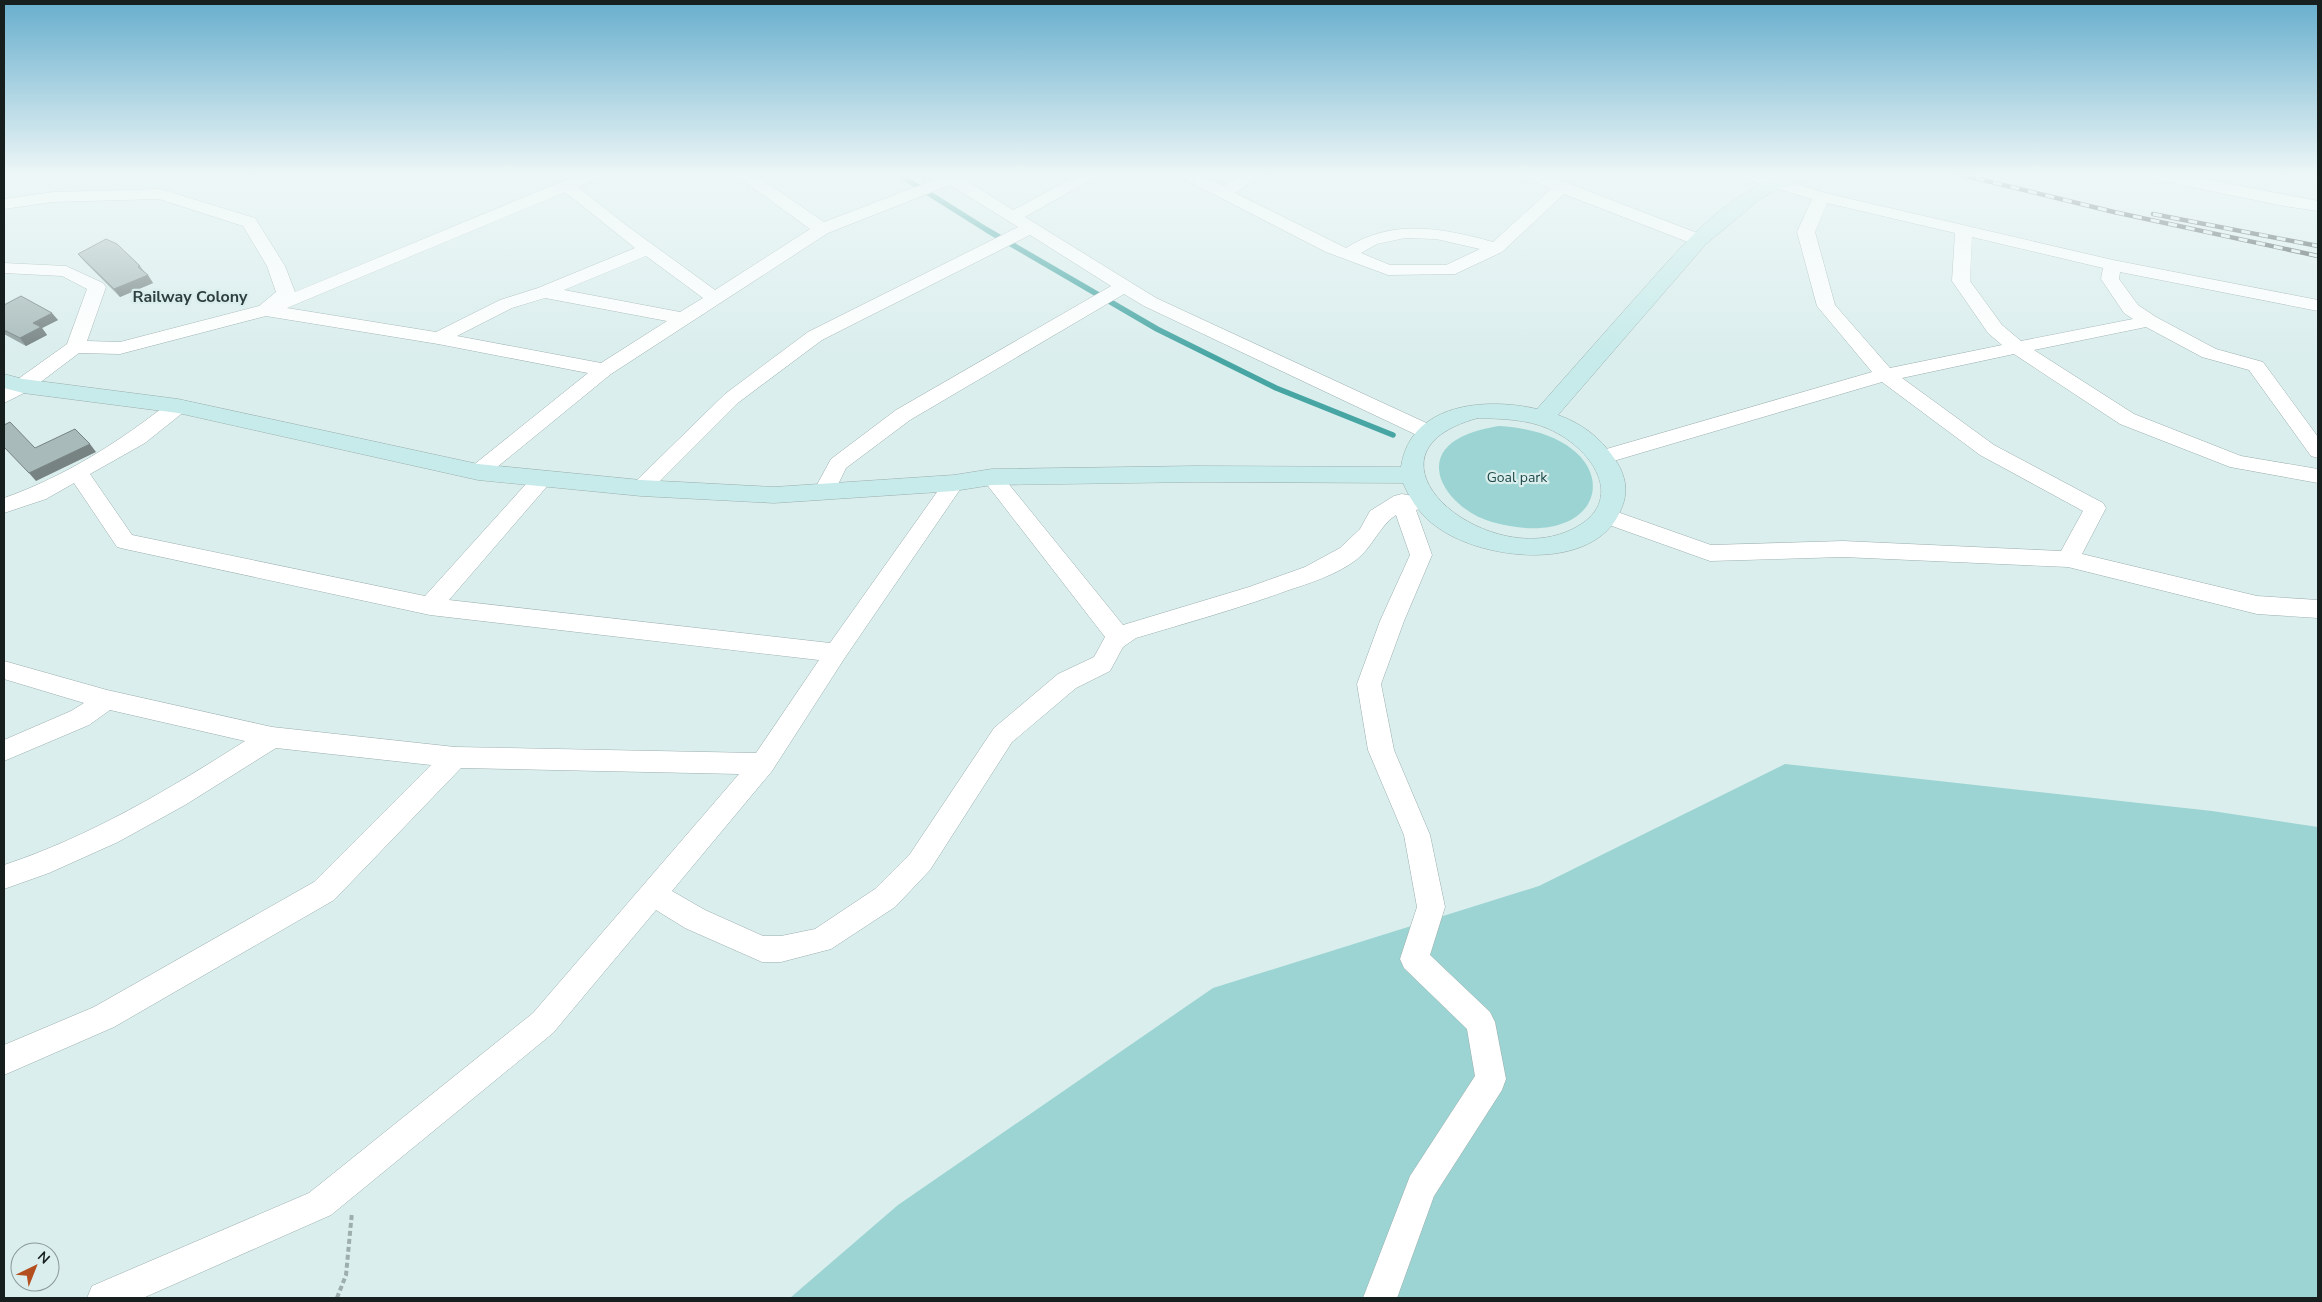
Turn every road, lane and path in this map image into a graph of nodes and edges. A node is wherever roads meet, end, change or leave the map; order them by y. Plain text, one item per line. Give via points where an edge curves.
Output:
1 (257, 235) edge
2 (449, 235) edge
3 (630, 235) edge
4 (815, 235) edge
5 (1017, 235) edge
6 (1041, 235) edge
7 (1309, 235) edge
8 (1391, 235) edge
9 (1429, 235) edge
10 (1510, 235) edge
11 (1685, 235) edge
12 (1705, 235) edge
13 (1807, 235) edge
14 (1964, 235) edge
15 (1984, 235) edge
16 (1699, 240) junction
17 (1496, 248) junction
18 (648, 249) junction
19 (1348, 254) junction
20 (2113, 265) junction
21 (4, 268) edge
22 (1124, 286) junction
23 (544, 292) junction
24 (716, 299) junction
25 (2318, 305) edge
26 (266, 310) junction
27 (685, 319) junction
28 (2149, 321) junction
29 (438, 338) junction
30 (75, 347) junction
31 (2017, 348) junction
32 (604, 370) junction
33 (1885, 375) junction
34 (10, 388) edge
35 (178, 406) junction
36 (1542, 418) junction
37 (1428, 432) junction
38 (2318, 451) edge
39 (1603, 457) junction
40 (77, 472) junction
41 (478, 472) junction
42 (1412, 475) junction
43 (2318, 476) edge
44 (992, 478) junction
45 (542, 479) junction
46 (954, 483) junction
47 (641, 488) junction
48 (824, 492) junction
49 (1402, 501) junction
50 (1428, 505) junction
51 (4, 506) edge
52 (1606, 516) junction
53 (2068, 559) junction
54 (430, 606) junction
55 (2318, 609) edge
56 (1120, 637) junction
57 (836, 652) junction
58 (4, 670) edge
59 (107, 700) junction
60 (272, 737) junction
61 (4, 750) edge
62 (455, 757) junction
63 (763, 764) junction
64 (4, 877) edge
65 (653, 894) junction
66 (4, 1060) edge
67 (320, 1204) junction
68 (104, 1298) edge
69 (337, 1298) edge
70 (1380, 1298) edge

1 - 26 street via 276,266 286,293
2 - 26 street
3 - 18 street
4 - 24 street
5 - 47 street via 815,336 732,398
6 - 22 street
7 - 19 street
8 - 19 street via 1373,239
9 - 17 street
10 - 17 street
11 - 16 street
12 - 16 street
13 - 33 street via 1826,306
14 - 31 street via 1961,281 1995,329
15 - 20 street
16 - 36 street
17 - 19 street via 1449,270 1388,270
18 - 23 street
18 - 24 street
20 - 25 street
20 - 28 street via 2110,279 2131,309
21 - 30 street via 66,270 97,287
22 - 37 street via 1150,302
22 - 48 street via 903,415 838,464
23 - 27 street
23 - 29 street via 506,304
24 - 27 street
26 - 29 street
26 - 30 street via 120,348
27 - 32 street
28 - 31 street
28 - 38 street via 2209,353 2256,366
29 - 32 street
30 - 34 street
31 - 33 street
31 - 43 street via 2127,419 2237,462
32 - 41 street
33 - 39 street
33 - 53 street via 1988,450 2095,508
34 - 35 street
35 - 40 street via 138,438
35 - 41 street
36 - 37 street via 1510,411 1478,411 1450,418
36 - 39 street via 1580,436
37 - 42 street via 1417,444 1412,459
39 - 52 street via 1613,476 1615,496
40 - 51 street via 38,494
40 - 54 street via 125,541
41 - 45 street
42 - 44 street via 1196,474
42 - 50 street
44 - 46 street
44 - 56 street
45 - 47 street
45 - 54 street
46 - 48 street
46 - 57 street
47 - 48 street via 774,495
49 - 50 street
49 - 56 street via 1378,516 1368,534 1348,554 1312,573
49 - 70 street via 1421,555 1392,620 1369,684 1381,750 1417,835 1431,907 1414,959 1480,1022 1491,1079 1421,1187
50 - 52 street via 1446,521 1469,534 1523,546 1550,546 1575,539 1595,529
52 - 53 street via 1710,553 1843,549
53 - 55 street via 2257,605
54 - 57 street
56 - 65 street via 1102,664 1067,681 1003,734 920,862 885,898 821,940 780,949 762,949 695,919
57 - 63 street
58 - 59 street
59 - 60 street
59 - 61 street via 80,718
60 - 62 street
60 - 64 street via 169,803 41,866
62 - 63 street
62 - 66 street via 324,891 104,1017
63 - 65 street
65 - 67 street via 543,1023
67 - 68 street
67 - 69 path via 353,1212 346,1275

